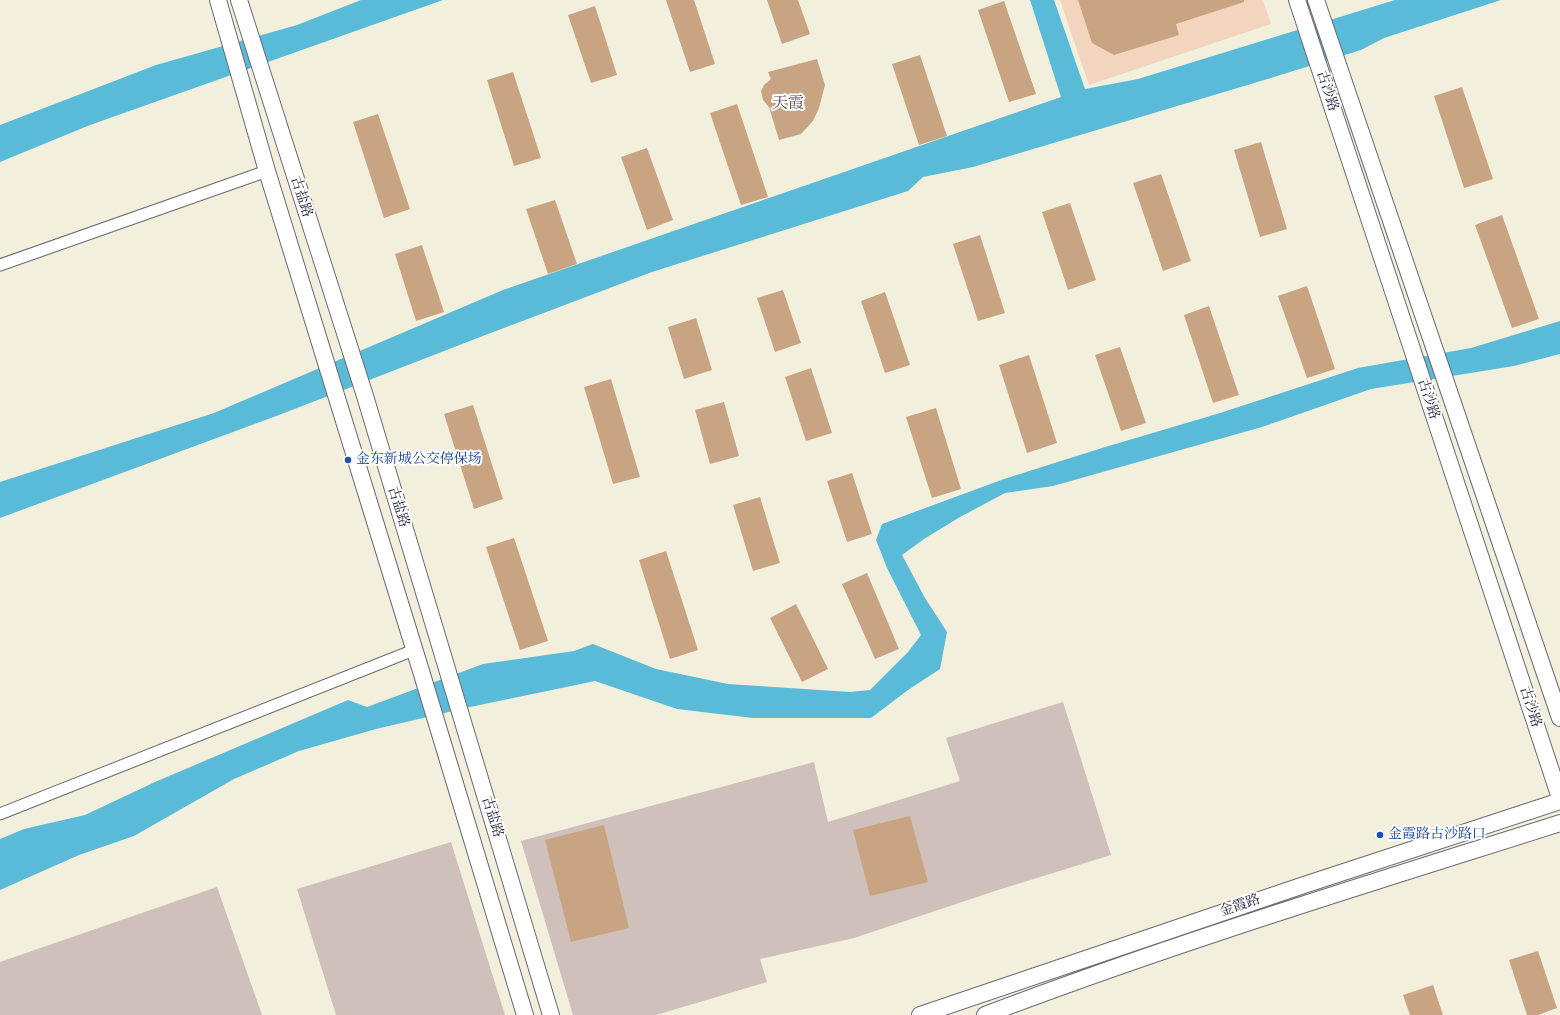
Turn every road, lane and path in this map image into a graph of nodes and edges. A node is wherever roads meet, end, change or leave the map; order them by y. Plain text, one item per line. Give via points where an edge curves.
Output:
1 (218, 0) edge
2 (239, 0) edge
3 (1317, 3) edge
4 (1299, 6) edge
5 (267, 171) junction
6 (0, 264) edge
7 (414, 650) junction
8 (1560, 718) edge
9 (1560, 798) edge
10 (1560, 801) edge
11 (0, 814) edge
12 (1560, 823) edge
13 (525, 1015) edge
14 (551, 1015) edge
15 (920, 1015) edge
16 (984, 1015) edge

1 - 5 street, 古盐路
2 - 14 street, 古盐路 via 365,396
3 - 8 street, 古沙路
4 - 9 street, 古沙路
5 - 6 street
5 - 7 street, 古盐路
7 - 11 street
7 - 13 street, 古盐路
10 - 15 street, 金霞路 via 1293,888
12 - 16 street, 金霞路 via 1055,988

